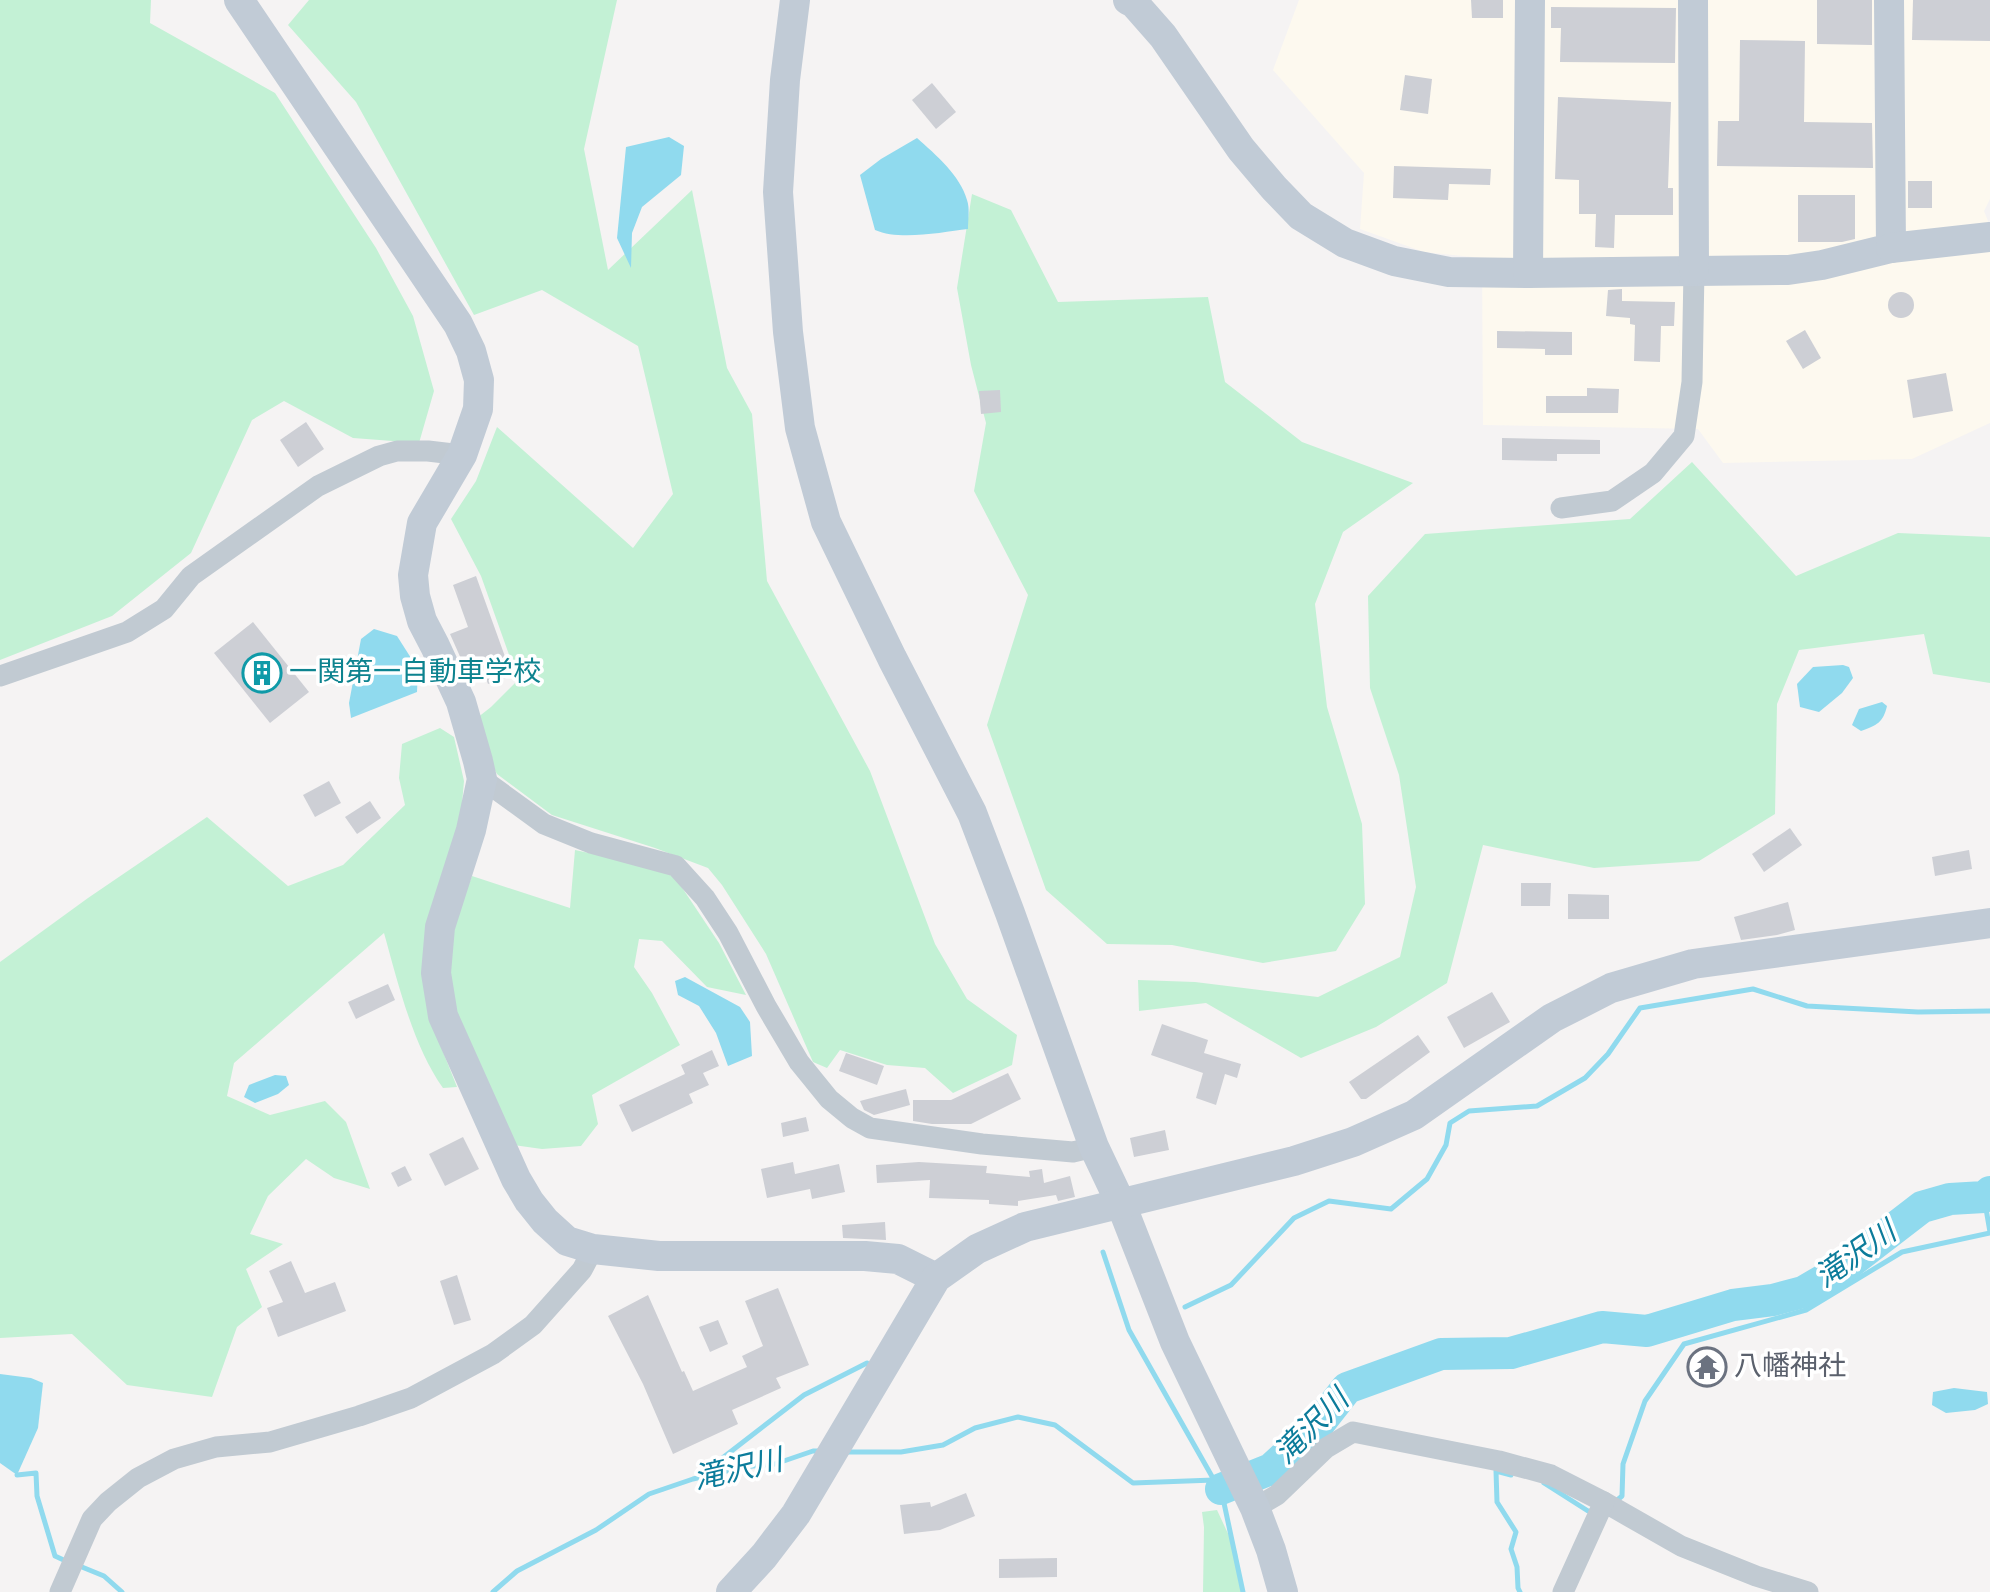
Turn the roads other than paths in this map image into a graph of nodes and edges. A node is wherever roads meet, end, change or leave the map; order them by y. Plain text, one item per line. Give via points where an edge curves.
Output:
1 (239, 0) edge
2 (795, 0) edge
3 (1128, 0) edge
4 (1530, 0) edge
5 (1693, 0) edge
6 (1889, 0) edge
7 (1990, 237) edge
8 (1891, 248) junction
9 (1694, 270) junction
10 (1528, 273) junction
11 (462, 455) junction
12 (1561, 508) dead end
13 (0, 676) edge
14 (482, 779) junction
15 (1990, 923) edge
16 (1094, 1147) junction
17 (1121, 1204) junction
18 (593, 1249) junction
19 (936, 1278) junction
20 (1604, 1502) junction
21 (1255, 1508) junction
22 (60, 1592) edge
23 (731, 1592) edge
24 (1283, 1592) edge
25 (1563, 1592) edge
26 (1808, 1592) edge

1 - 11 street via 458,324 471,351 480,394
2 - 16 street via 778,192 800,428 826,522 971,813
3 - 10 street via 1163,36 1241,149 1301,216 1345,243 1394,261 1449,272
4 - 10 street
5 - 9 street
6 - 8 street
7 - 8 street
8 - 9 street via 1788,270
9 - 10 street
9 - 12 street via 1692,382 1684,436 1653,473 1612,501
11 - 13 street via 397,450 379,456 318,486 191,576 164,609 127,632
11 - 14 street via 422,523 413,575 422,621 461,702
14 - 16 street via 544,824 591,843 676,866 728,933 799,1062 828,1099 852,1118 870,1128 982,1144 1073,1152
14 - 18 street via 440,927 436,973 443,1016 528,1201 568,1241
15 - 17 street via 1693,964 1611,988 1552,1018 1414,1115 1353,1142
16 - 17 street
17 - 19 street via 1025,1227 977,1249
17 - 21 street via 1175,1342
18 - 19 street via 659,1256 865,1256 898,1259
18 - 22 street via 582,1270 533,1325 493,1354 411,1398 270,1442 216,1447 174,1459 138,1478 92,1519
19 - 23 street via 796,1514
20 - 21 street via 1551,1475 1353,1433 1326,1448 1277,1495
20 - 25 street
20 - 26 street via 1681,1546
21 - 24 street

